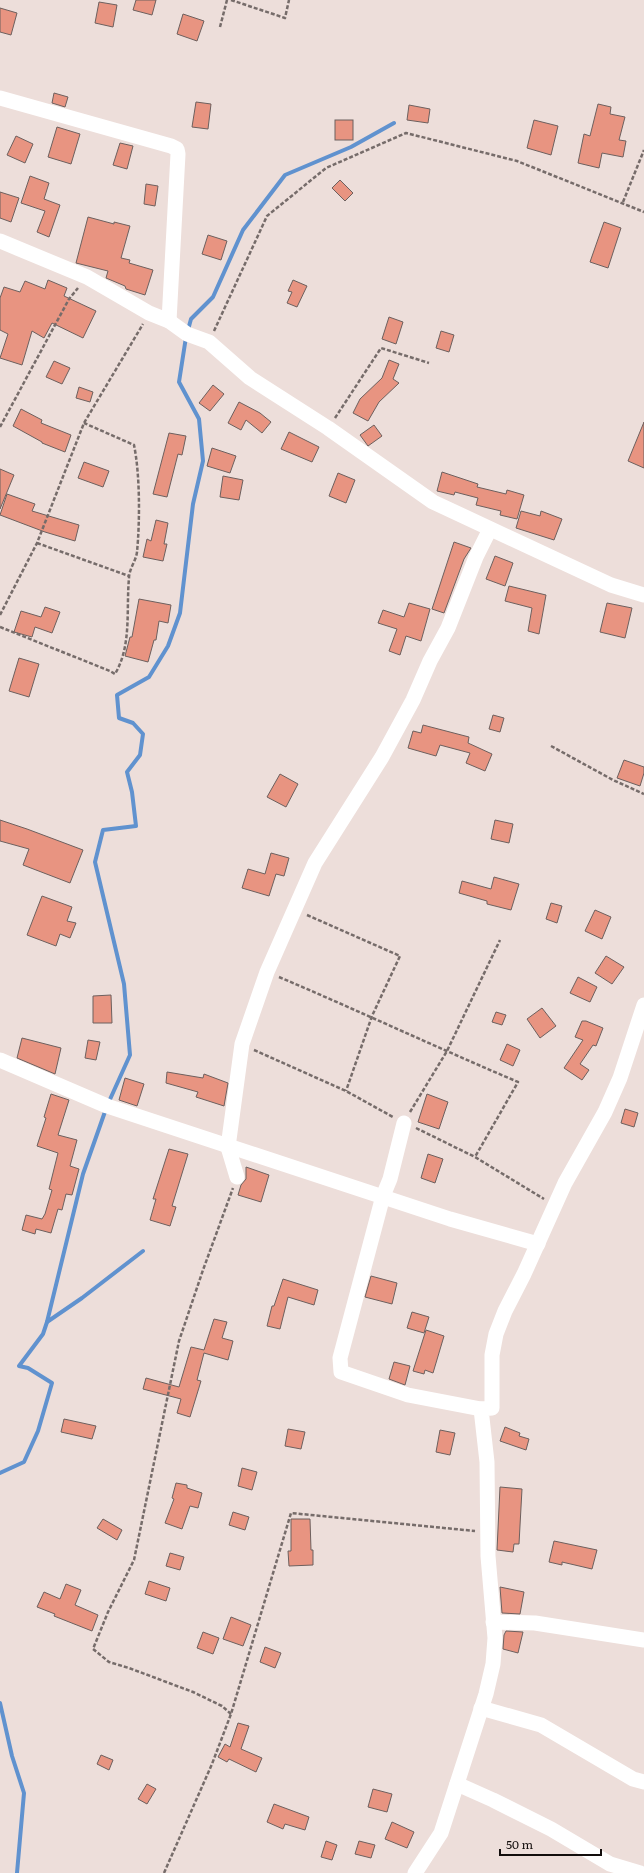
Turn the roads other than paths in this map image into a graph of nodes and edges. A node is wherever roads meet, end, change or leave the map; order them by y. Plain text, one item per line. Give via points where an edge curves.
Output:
1 (0, 98) edge
2 (0, 241) edge
3 (169, 322) junction
4 (490, 529) junction
5 (644, 595) edge
6 (644, 1005) edge
7 (0, 1060) edge
8 (404, 1123) road end
9 (228, 1147) junction
10 (238, 1177) road end
11 (383, 1196) junction
12 (538, 1244) junction
13 (481, 1410) junction
14 (493, 1622) junction
15 (644, 1640) edge
16 (482, 1708) junction
17 (643, 1780) edge
18 (457, 1784) junction
19 (415, 1873) edge
20 (640, 1873) edge

1 - 3 street via 177,149
2 - 3 street via 87,277
3 - 4 street via 187,334 209,342 250,378 328,428 433,502
4 - 5 street via 611,585
4 - 9 street via 448,628 413,700 382,757 315,863 294,909 242,1044
6 - 12 street via 620,1078 605,1112 565,1183
7 - 9 street via 107,1106
8 - 11 street via 390,1179
9 - 10 street
9 - 11 street
11 - 12 street via 450,1219
11 - 13 street via 340,1358 341,1372 408,1395
12 - 13 street via 496,1334 492,1355 492,1408
13 - 14 street via 487,1462 487,1532
14 - 15 street via 535,1623
14 - 16 street via 493,1664
16 - 17 street via 541,1725 633,1779
16 - 18 street
18 - 19 street via 441,1833
18 - 20 street via 550,1829 610,1864

